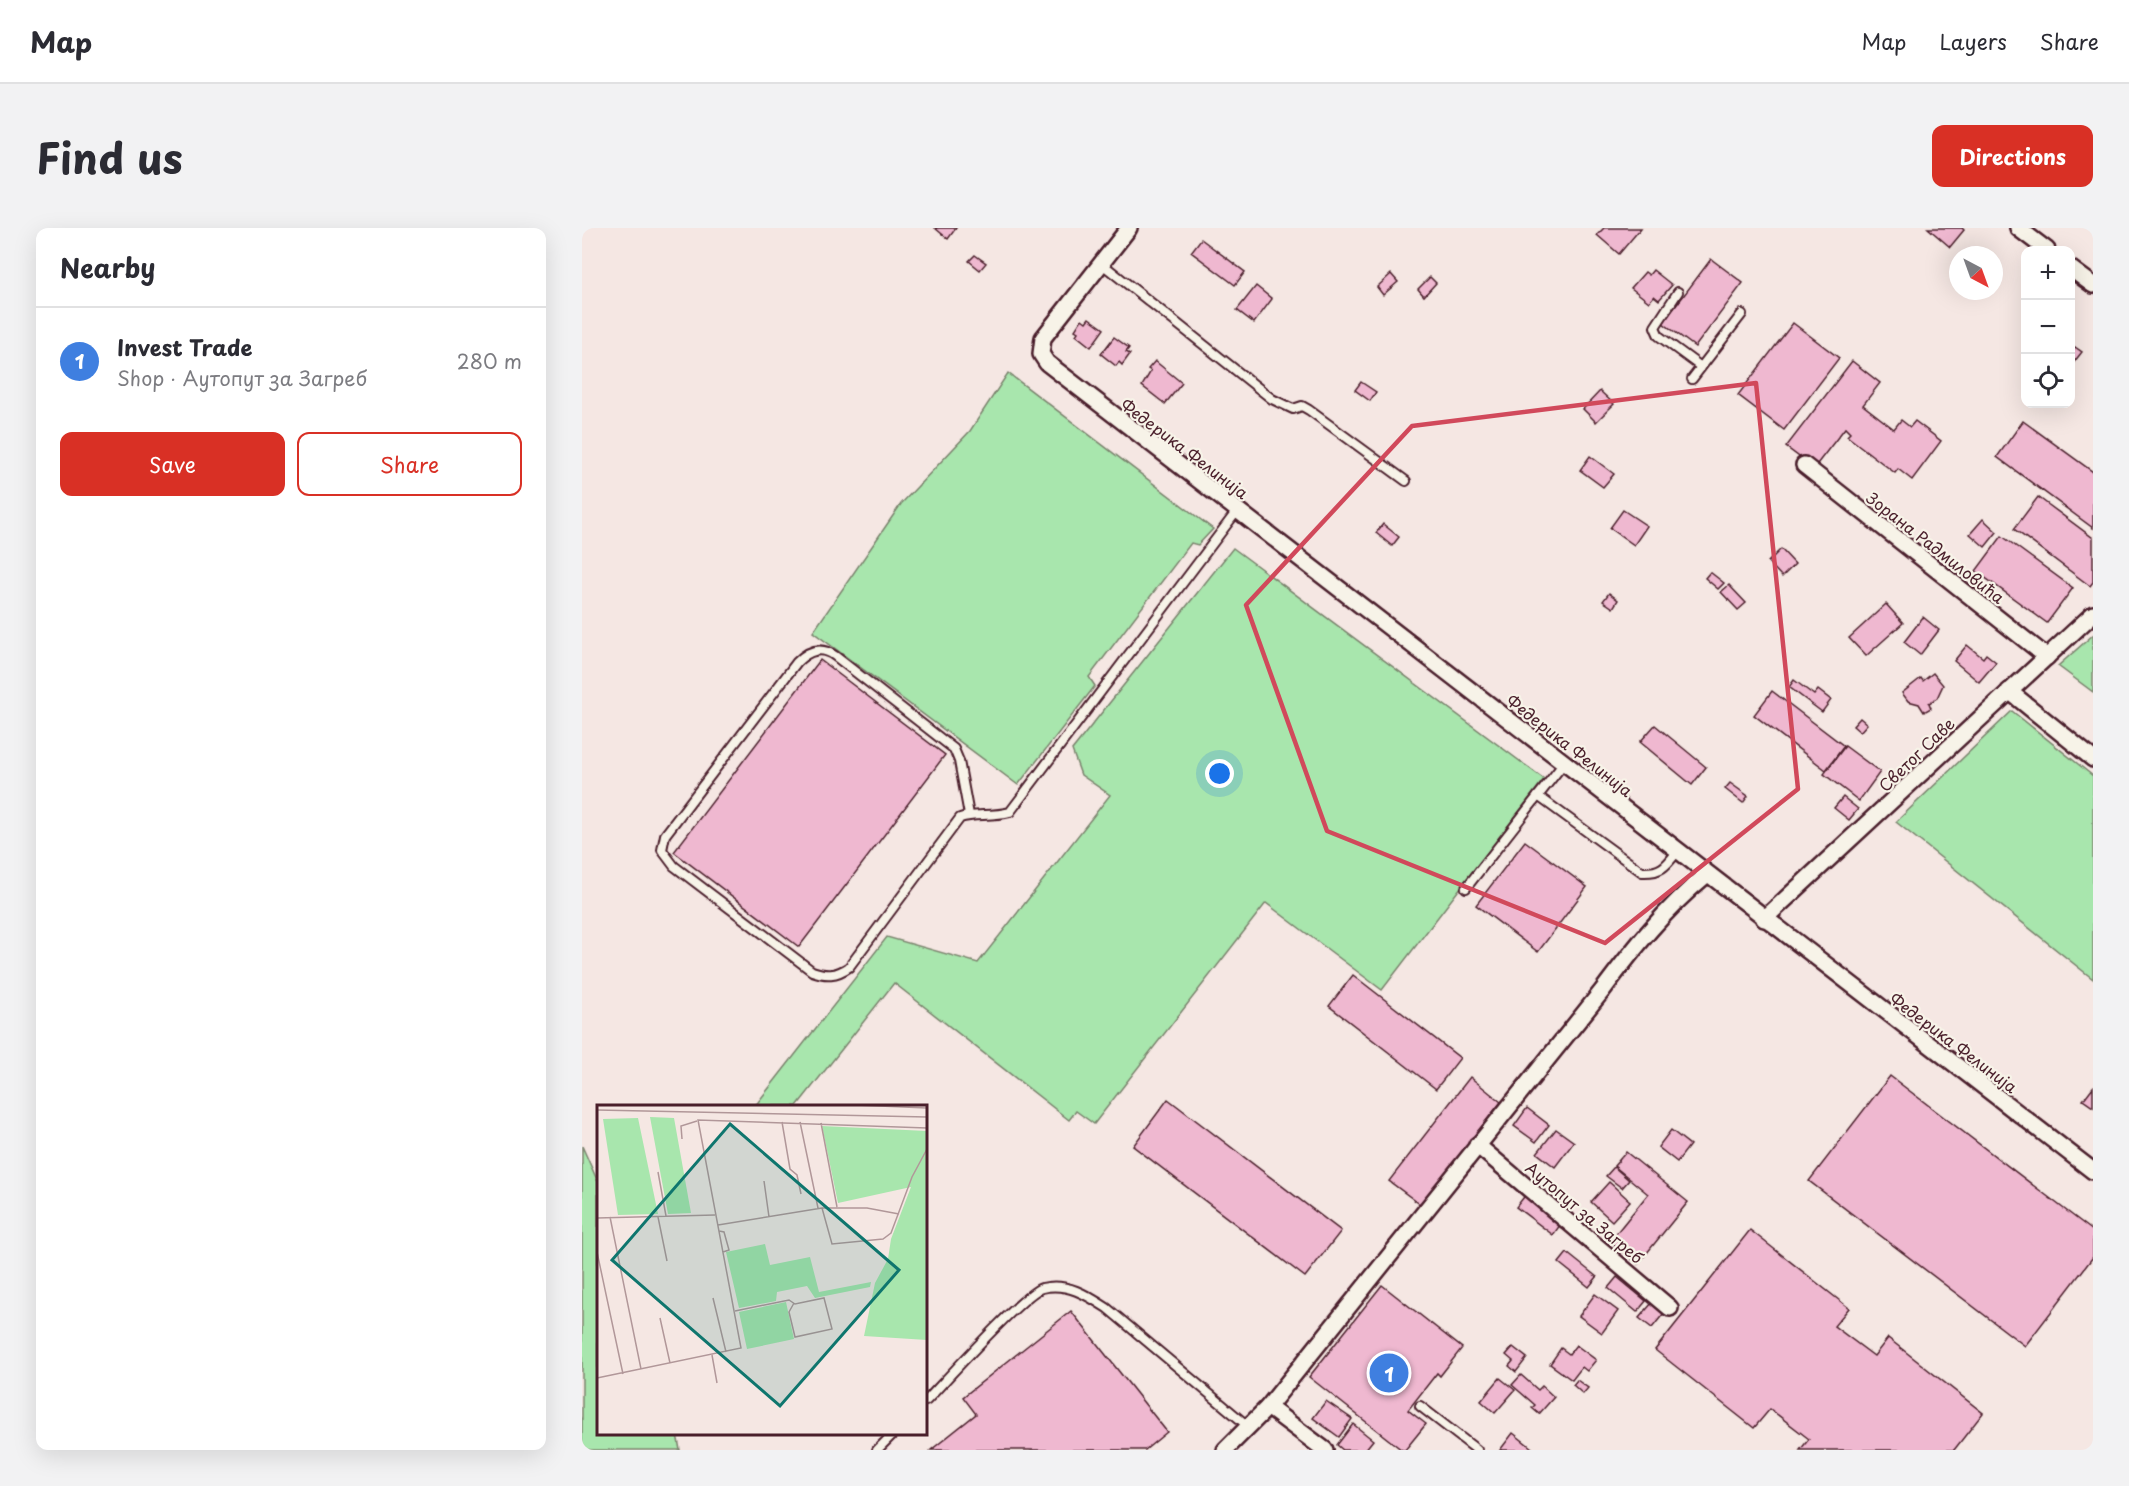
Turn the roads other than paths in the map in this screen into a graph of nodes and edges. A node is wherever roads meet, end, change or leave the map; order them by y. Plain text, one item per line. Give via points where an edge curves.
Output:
1 (1129, 228) edge
2 (2018, 228) edge
3 (2042, 246) edge
4 (1101, 263) junction
5 (2075, 272) edge
6 (2093, 285) edge
7 (1678, 292) dead end
8 (1742, 314) dead end
9 (1701, 367) junction
10 (1692, 379) dead end
11 (1804, 465) dead end
12 (1406, 481) dead end
13 (1237, 511) junction
14 (2093, 614) edge
15 (2047, 657) junction
16 (2009, 692) junction
17 (2093, 759) edge
18 (1564, 763) junction
19 (1538, 795) junction
20 (969, 814) junction
21 (1677, 852) junction
22 (1706, 875) junction
23 (1466, 888) dead end
24 (1764, 919) junction
25 (1477, 1145) junction
26 (2093, 1171) edge
27 (1670, 1308) dead end
28 (927, 1400) edge
29 (1420, 1406) dead end
30 (1268, 1407) junction
31 (1249, 1427) junction
32 (892, 1435) edge
33 (877, 1450) edge
34 (1226, 1450) edge
35 (1325, 1450) edge
36 (1477, 1450) edge

1 - 4 street
2 - 3 street
4 - 12 lane via 1272,399 1293,409 1302,406 1309,410
4 - 13 street, Федерика Фелинија via 1043,338 1041,354 1055,371
5 - 6 street
7 - 9 lane via 1655,327 1659,336
8 - 9 lane
9 - 10 lane
11 - 15 street, Зорана Радмиловића
13 - 18 street, Федерика Фелинија
13 - 20 lane via 1010,812 979,817
14 - 15 street, Светог Саве
15 - 16 street, Светог Саве
16 - 17 street
16 - 24 street, Светог Саве
18 - 19 lane
18 - 21 street, Федерика Фелинија
19 - 21 lane via 1642,872 1656,873
19 - 23 lane
20 - 20 lane via 949,830 849,967 839,974 812,971 674,866 662,850 665,835 790,671 803,656 818,649 835,656 954,749
21 - 22 street, Федерика Фелинија
22 - 24 street, Федерика Фелинија
22 - 25 street via 1677,898 1647,931
24 - 26 street, Федерика Фелинија
25 - 27 street, Аутопут за Загреб
25 - 30 street
28 - 31 lane via 1021,1303 1040,1288 1063,1287 1084,1293 1107,1308
29 - 36 lane
30 - 31 street
30 - 35 street
31 - 34 street
32 - 33 lane

